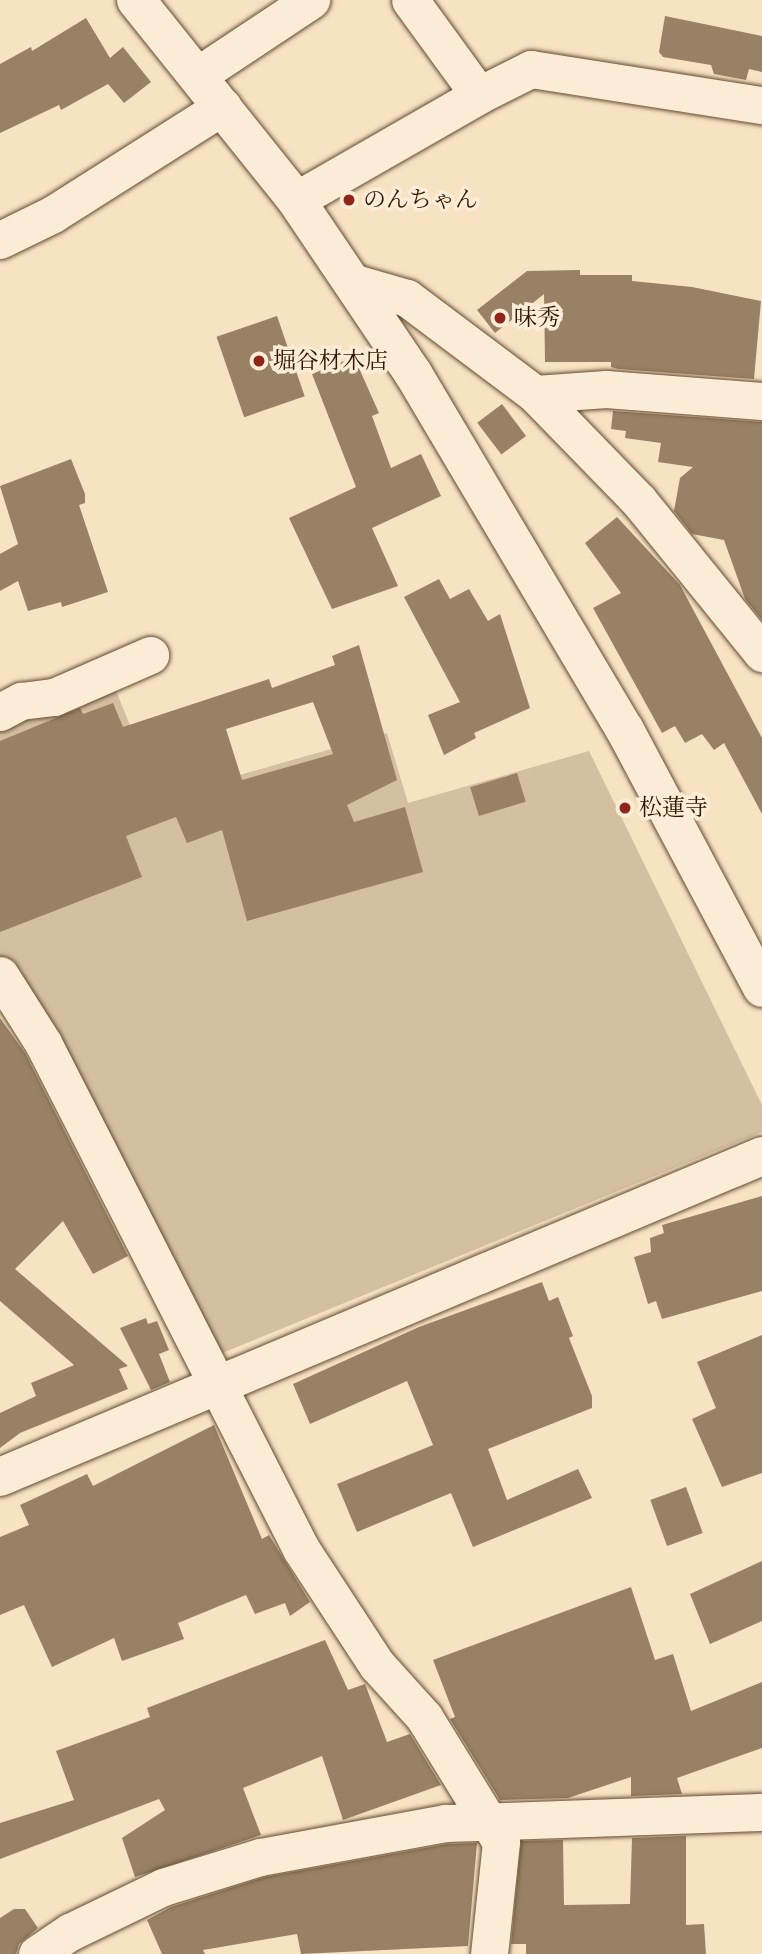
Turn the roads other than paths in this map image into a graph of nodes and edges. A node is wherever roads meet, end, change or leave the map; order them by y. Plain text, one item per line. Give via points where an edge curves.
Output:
1 (136, 0) edge
2 (312, 0) edge
3 (410, 0) edge
4 (198, 75) junction
5 (480, 95) junction
6 (762, 105) edge
7 (223, 106) junction
8 (296, 200) junction
9 (0, 240) edge
10 (355, 283) junction
11 (535, 394) junction
12 (762, 401) edge
13 (762, 653) edge
14 (150, 655) dead end
15 (0, 712) edge
16 (0, 975) edge
17 (762, 988) edge
18 (762, 1156) edge
19 (218, 1385) junction
20 (0, 1477) edge
21 (762, 1812) edge
22 (488, 1822) junction
23 (37, 1954) edge
24 (489, 1954) edge

1 - 4 street
2 - 4 street
3 - 5 street
4 - 7 street
5 - 6 street via 531,69
5 - 8 street
7 - 8 street
7 - 9 street via 53,214
8 - 10 street
10 - 11 street via 407,298
10 - 17 street via 537,576
11 - 12 street via 606,389
11 - 13 street via 639,501
14 - 15 street via 54,697 21,701
16 - 19 street via 43,1043
18 - 19 street
19 - 20 street
19 - 22 street via 301,1549 341,1616 424,1717
21 - 22 street
22 - 23 street via 445,1823 260,1857 163,1887 70,1932
22 - 24 street via 501,1842

